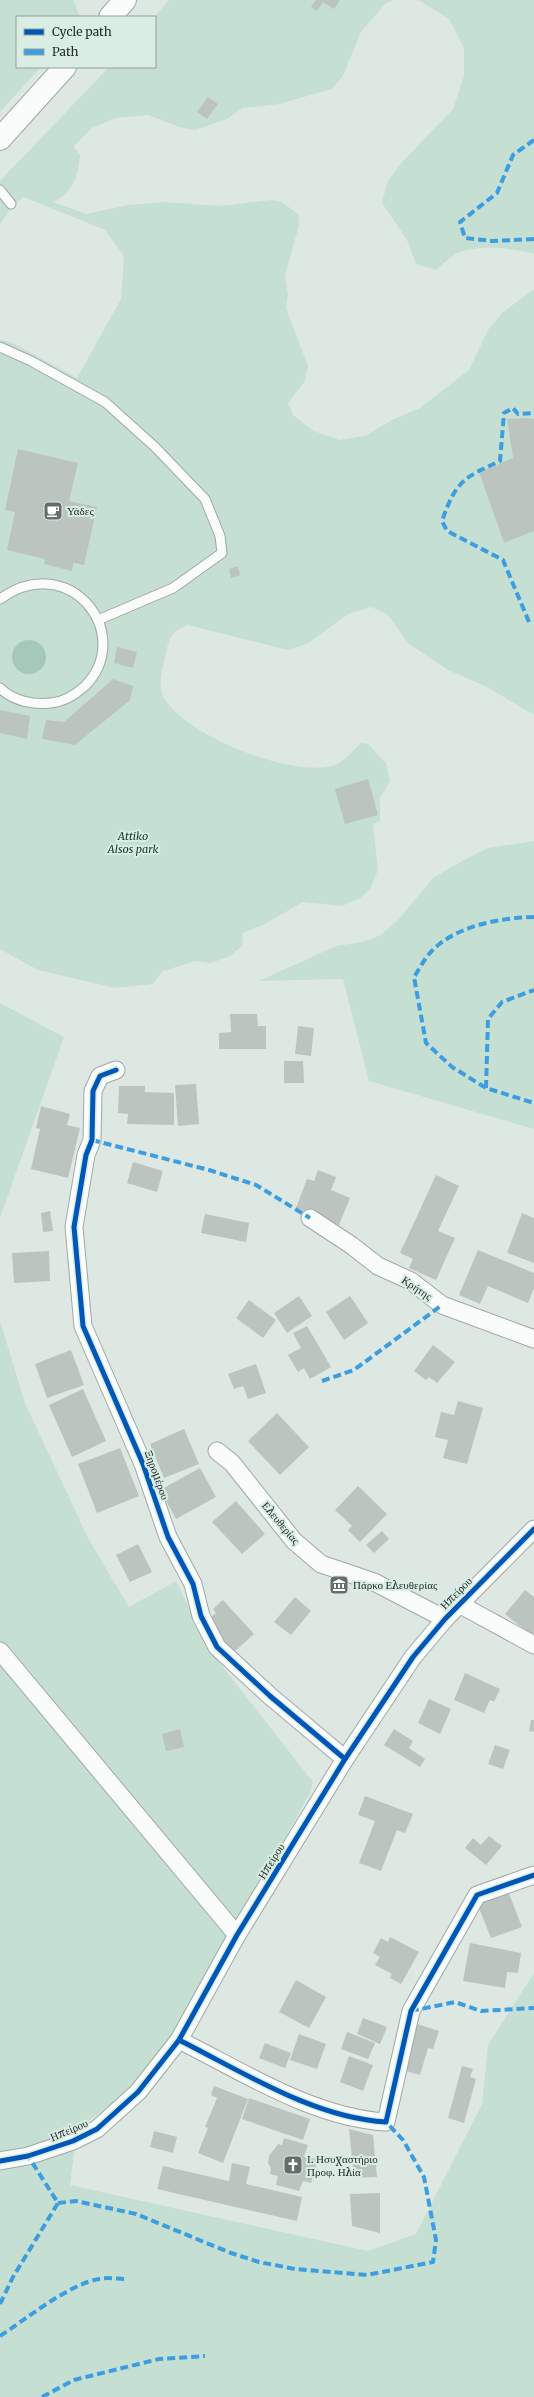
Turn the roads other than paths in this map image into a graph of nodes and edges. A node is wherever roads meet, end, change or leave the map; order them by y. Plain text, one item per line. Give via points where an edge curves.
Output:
1 (125, 0) edge
2 (111, 16) edge
3 (64, 68) edge
4 (0, 139) edge
5 (0, 190) edge
6 (11, 204) dead end
7 (0, 347) edge
8 (0, 599) edge
9 (98, 620) junction
10 (0, 688) edge
11 (116, 1070) dead end
12 (310, 1218) dead end
13 (534, 1339) edge
14 (217, 1451) dead end
15 (534, 1529) edge
16 (459, 1604) junction
17 (445, 1619) junction
18 (534, 1645) edge
19 (0, 1651) edge
20 (345, 1759) junction
21 (534, 1875) edge
22 (237, 1935) junction
23 (179, 2040) junction
24 (0, 2161) edge

1 - 2 street
3 - 4 street
5 - 6 lane
7 - 9 lane via 105,402 155,447 205,499 220,536 222,554 174,588
8 - 9 lane via 14,589 33,583 53,583 87,603
9 - 10 lane via 103,640 101,661 92,679 77,694 58,702 38,705 18,700
11 - 20 street, Ξηρομέρου via 100,1076 93,1091 92,1140 86,1155 74,1227 83,1326 143,1464 168,1537 193,1584 201,1616 217,1648
12 - 13 street, Κρήτης via 378,1266 410,1281 442,1306
14 - 17 street, Ελευθερίας via 232,1463 294,1541 321,1564 374,1582
15 - 16 street, Ηπείρου
16 - 17 street, Ηπείρου
16 - 18 street
17 - 20 street, Ηπείρου via 413,1657
19 - 22 street
20 - 22 street, Ηπείρου
21 - 23 street via 477,1895 411,2011 386,2122 367,2121 330,2113
22 - 23 street, Ηπείρου
23 - 24 street, Ηπείρου via 138,2092 97,2129 73,2141 28,2156

